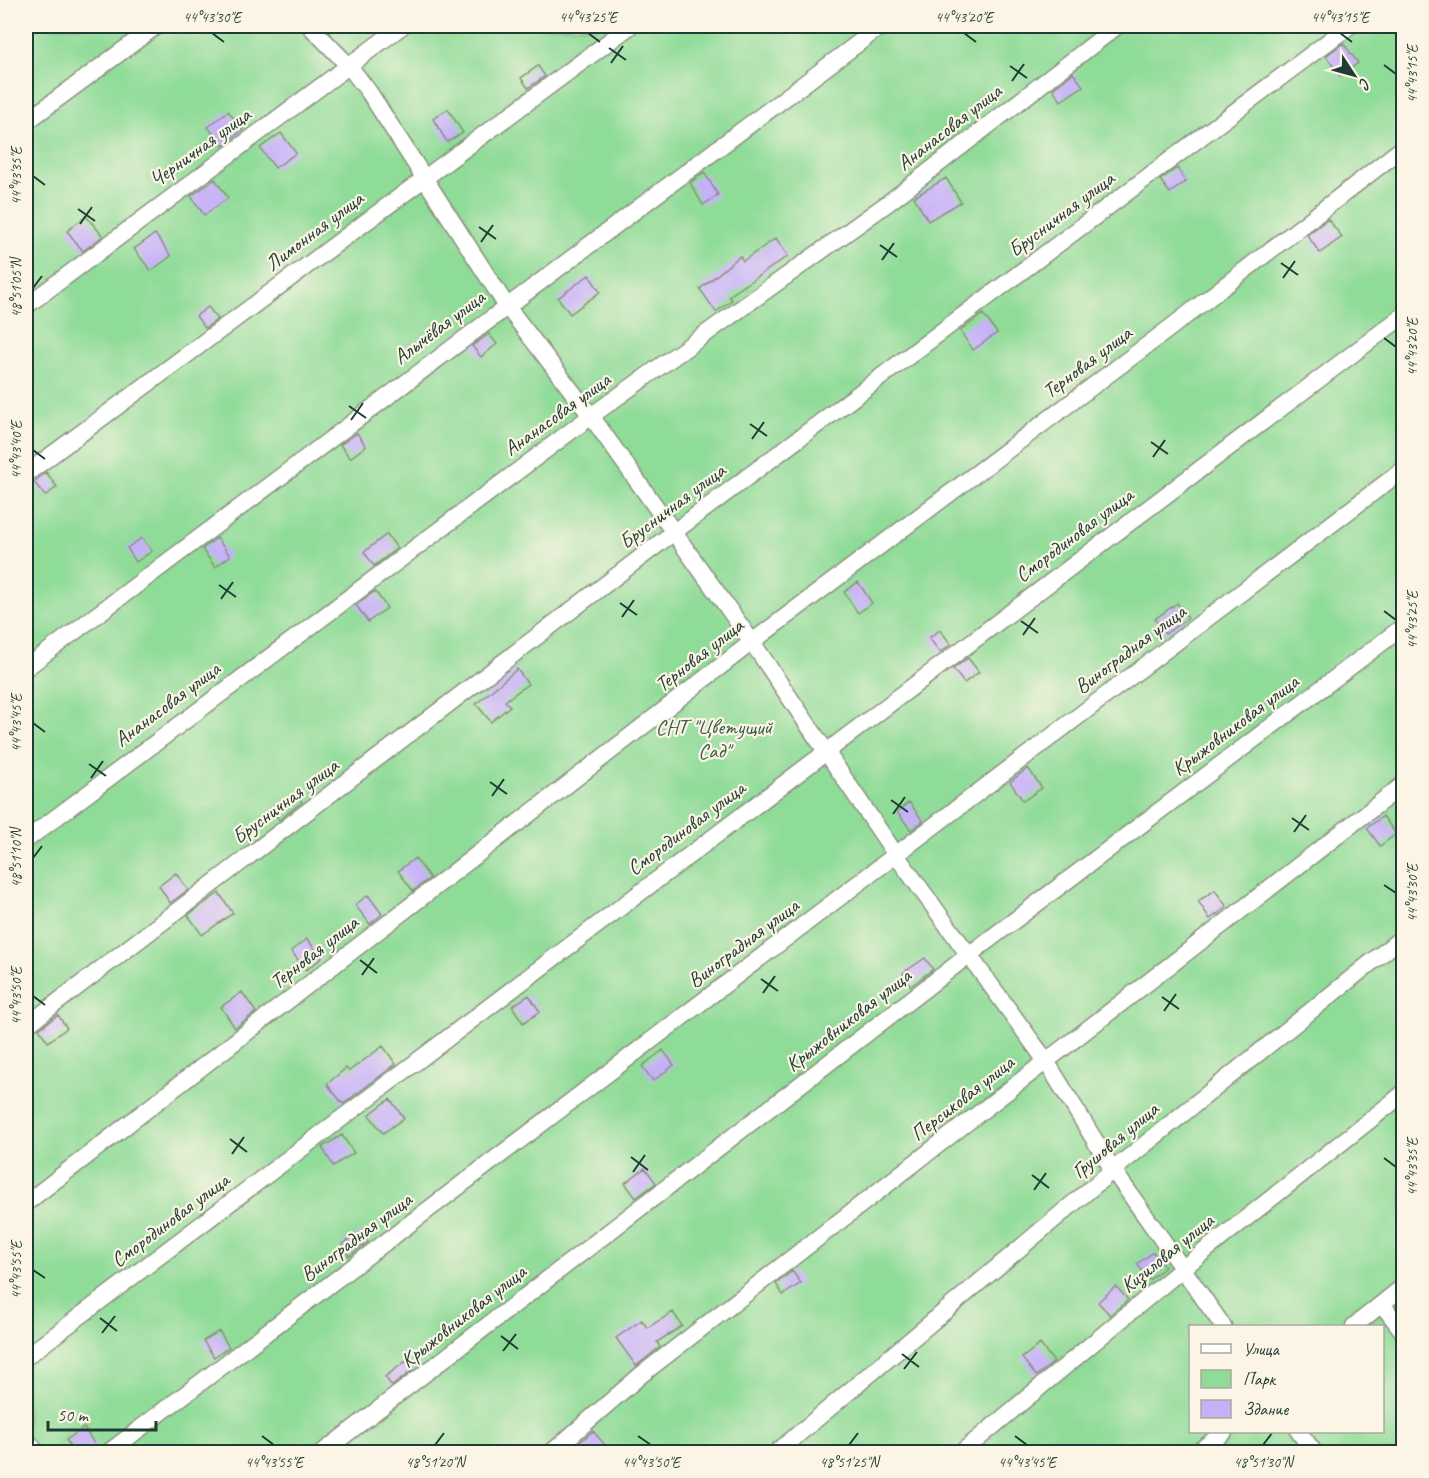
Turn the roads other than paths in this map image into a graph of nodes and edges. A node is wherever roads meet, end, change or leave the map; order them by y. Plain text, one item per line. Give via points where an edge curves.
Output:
1 (156, 26) edge
2 (310, 26) edge
3 (402, 26) edge
4 (630, 26) edge
5 (881, 26) edge
6 (1117, 26) edge
7 (1349, 26) edge
8 (349, 66) junction
9 (26, 122) edge
10 (1404, 147) edge
11 (423, 178) junction
12 (506, 305) junction
13 (26, 306) edge
14 (1404, 315) edge
15 (591, 416) junction
16 (1404, 469) edge
17 (26, 474) edge
18 (674, 532) junction
19 (1404, 626) edge
20 (752, 642) junction
21 (26, 668) edge
22 (826, 750) junction
23 (1404, 784) edge
24 (26, 840) edge
25 (896, 855) junction
26 (1404, 936) edge
27 (970, 954) junction
28 (26, 1026) edge
29 (1046, 1061) junction
30 (1404, 1093) edge
31 (1113, 1170) junction
32 (26, 1203) edge
33 (1182, 1269) junction
34 (1404, 1286) edge
35 (1382, 1304) junction
36 (1222, 1325) edge
37 (1355, 1325) edge
38 (1404, 1333) edge
39 (26, 1357) edge
40 (1222, 1433) edge
41 (1300, 1433) edge
42 (26, 1438) edge
43 (36, 1452) edge
44 (109, 1452) edge
45 (323, 1452) edge
46 (552, 1452) edge
47 (777, 1452) edge
48 (962, 1452) edge
49 (1198, 1452) edge
50 (1314, 1452) edge

1 - 9 street
2 - 8 street
3 - 8 street, Черничная улица
4 - 11 street, Лимонная улица
5 - 12 street, Алычёвая улица
6 - 15 street, Ананасовая улица via 888,203
7 - 18 street, Брусничная улица
8 - 11 street
8 - 13 street, Черничная улица
10 - 20 street, Терновая улица
11 - 12 street
11 - 17 street, Лимонная улица
12 - 15 street
12 - 21 street, Алычёвая улица
14 - 22 street, Смородиновая улица
15 - 18 street
15 - 24 street, Ананасовая улица
16 - 25 street, Виноградная улица
18 - 20 street
18 - 28 street, Брусничная улица
19 - 27 street, Крыжовниковая улица
20 - 22 street
20 - 32 street, Терновая улица
22 - 25 street
22 - 39 street, Смородиновая улица
23 - 29 street, Персиковая улица
25 - 27 street
25 - 44 street, Виноградная улица
26 - 31 street, Грушовая улица
27 - 29 street
27 - 45 street, Крыжовниковая улица
29 - 31 street
29 - 46 street, Персиковая улица via 641,1375
30 - 33 street, Кизиловая улица
31 - 33 street
31 - 47 street, Грушовая улица
33 - 36 street
33 - 48 street, Кизиловая улица
34 - 35 street
35 - 37 street
35 - 38 street
40 - 49 street
41 - 50 street
42 - 43 street

